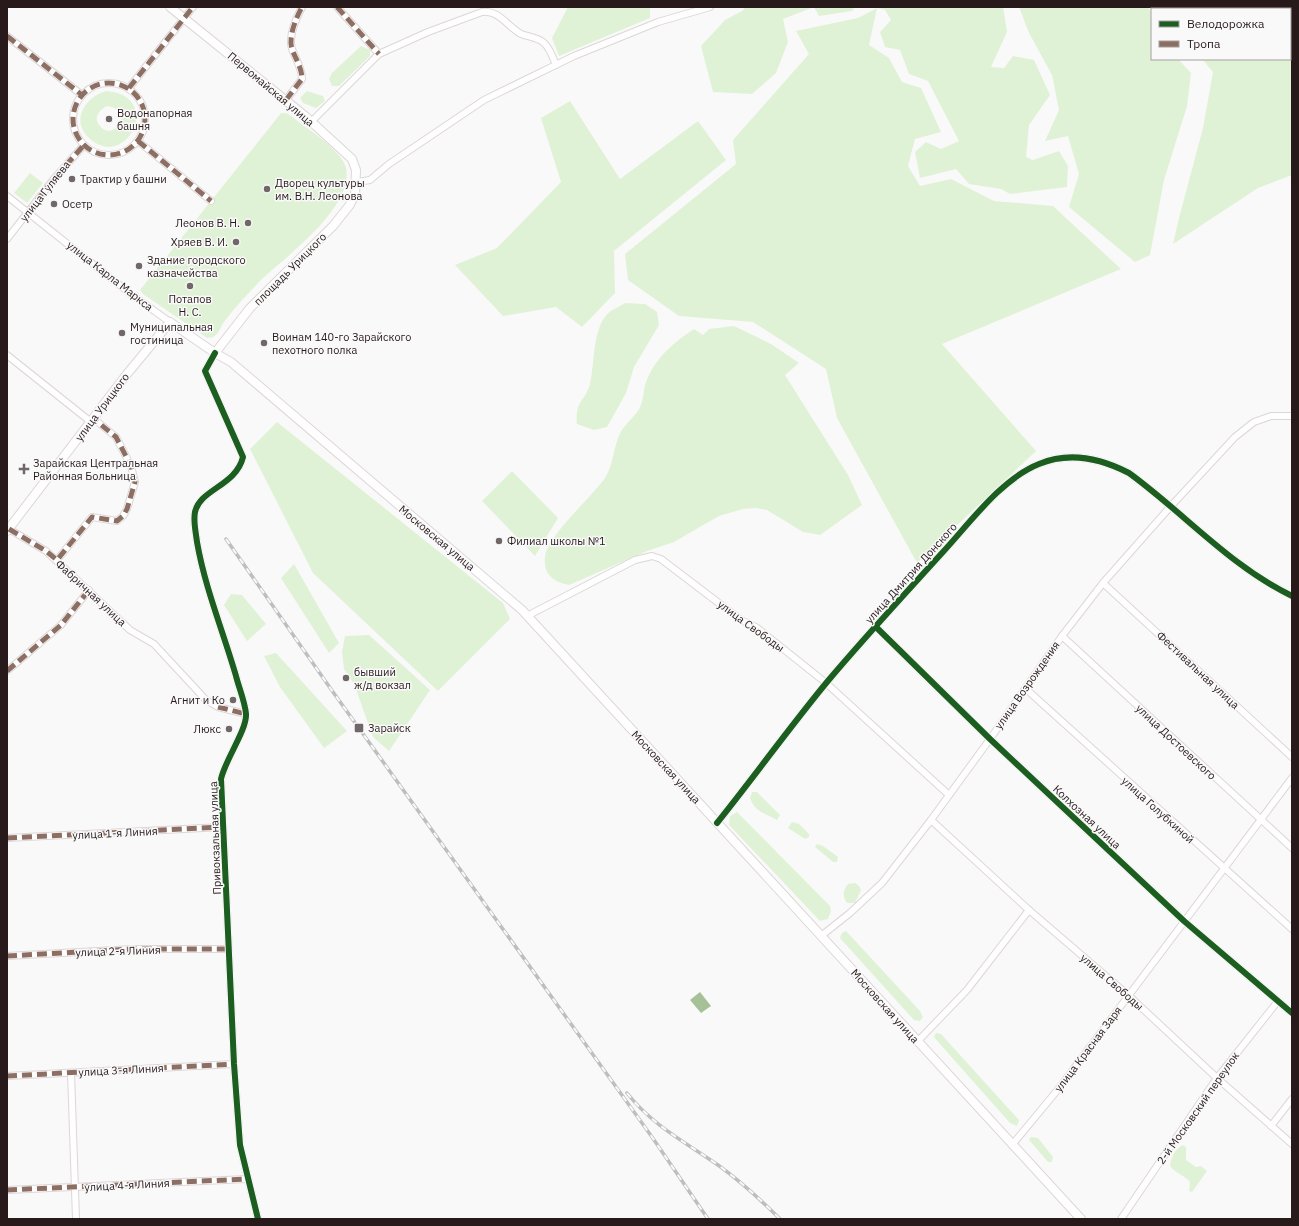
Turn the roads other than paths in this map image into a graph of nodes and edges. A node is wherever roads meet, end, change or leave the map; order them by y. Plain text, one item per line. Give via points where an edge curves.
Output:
1 (170, 7) edge
2 (193, 7) edge
3 (302, 7) edge
4 (337, 7) edge
5 (710, 7) edge
6 (184, 18) junction
7 (7, 36) edge
8 (379, 54) junction
9 (556, 65) junction
10 (129, 88) junction
11 (82, 95) junction
12 (286, 100) junction
13 (311, 122) junction
14 (138, 141) junction
15 (84, 145) junction
16 (357, 182) junction
17 (7, 196) edge
18 (211, 201) dead end
19 (28, 212) junction
20 (7, 239) edge
21 (170, 322) junction
22 (215, 353) junction
23 (7, 355) edge
24 (1292, 416) edge
25 (93, 420) junction
26 (1171, 506) junction
27 (8, 530) edge
28 (57, 560) junction
29 (1103, 583) junction
30 (89, 590) junction
31 (1292, 596) edge
32 (527, 616) junction
33 (876, 627) junction
34 (1062, 636) junction
35 (7, 671) edge
36 (826, 683) junction
37 (1026, 689) junction
38 (246, 714) junction
39 (990, 739) junction
40 (1292, 757) edge
41 (1292, 778) edge
42 (948, 795) junction
43 (931, 820) junction
44 (1261, 821) junction
45 (717, 824) junction
46 (223, 827) junction
47 (7, 838) edge
48 (1292, 848) edge
49 (1224, 869) junction
50 (1029, 910) junction
51 (1184, 921) junction
52 (1292, 929) edge
53 (821, 936) junction
54 (229, 949) junction
55 (7, 956) edge
56 (1128, 995) junction
57 (1278, 1001) junction
58 (1292, 1013) edge
59 (917, 1042) junction
60 (234, 1064) junction
61 (70, 1073) junction
62 (7, 1076) edge
63 (1216, 1078) junction
64 (1292, 1099) edge
65 (1271, 1126) junction
66 (1292, 1144) edge
67 (1012, 1145) junction
68 (247, 1178) junction
69 (76, 1188) junction
70 (7, 1190) edge
71 (76, 1219) edge
72 (258, 1219) edge
73 (1080, 1219) edge
74 (1121, 1219) edge

1 - 6 main road, Первомайская улица
2 - 6 street
3 - 12 street via 294,22 291,44 302,80
4 - 8 street
5 - 9 street via 658,22
6 - 10 street
6 - 12 main road, Первомайская улица
7 - 11 street
8 - 9 street via 428,32 488,10 495,12 528,37 543,41
8 - 13 street
9 - 16 street via 484,100 370,180
10 - 11 street via 105,82 94,85
10 - 14 street via 142,102 145,114 145,126
11 - 15 street via 74,107 73,116 76,134
12 - 13 main road, Первомайская улица
13 - 16 main road, Первомайская улица via 352,159
14 - 15 street via 127,151 117,155 96,153
14 - 18 street
15 - 19 street, улица Гуляева via 52,180
16 - 22 main road, площадь Урицкого via 355,195 333,226 250,308
17 - 19 street, улица Карла Маркса
19 - 20 street, улица Гуляева
19 - 21 street, улица Карла Маркса
21 - 22 main road, улица Карла Маркса
21 - 25 main road, улица Урицкого
22 - 32 main road, Московская улица via 232,362
22 - 38 street, Привокзальная улица via 205,371 243,457 235,475 204,497 196,507 195,526 202,571 226,641
23 - 25 street
24 - 26 street, улица Возрождения via 1271,416 1254,422 1235,437
25 - 27 main road, улица Урицкого
25 - 28 street via 116,437 131,466 135,482 123,516 116,521 92,518
26 - 29 street, улица Возрождения
26 - 31 street, улица Дмитрия Донского via 1254,575
26 - 33 street, улица Дмитрия Донского via 1129,473 1092,458 1066,457 1038,464 1012,480 984,507
27 - 28 street, Фабричная улица
28 - 30 street, Фабричная улица
29 - 34 street, улица Возрождения
29 - 40 street, Фестивальная улица
30 - 35 street via 61,625
30 - 38 street, Фабричная улица via 130,630 154,644 206,700 218,707
32 - 36 street, улица Свободы via 635,560 652,556 661,559 741,620 756,627
32 - 45 main road, Московская улица
33 - 36 street, улица Дмитрия Донского
33 - 39 street, Колхозная улица
34 - 37 street, улица Возрождения
34 - 44 street, улица Достоевского
36 - 42 street, улица Свободы
36 - 45 street, улица Дмитрия Донского
37 - 39 street, улица Возрождения
37 - 49 street, улица Голубкиной
38 - 46 street, Привокзальная улица via 244,727 221,779
39 - 42 street, улица Возрождения
39 - 51 street, Колхозная улица
41 - 44 street, улица Красная Заря
42 - 43 street, улица Возрождения
43 - 50 street, улица Свободы
43 - 53 street, улица Возрождения via 882,882 850,913
44 - 48 street, улица Достоевского
44 - 49 street, улица Красная Заря
45 - 53 main road, Московская улица
46 - 47 street, улица 1-я Линия
46 - 54 street, Привокзальная улица
49 - 51 street, улица Красная Заря
49 - 52 street, улица Голубкиной
50 - 56 street, улица Свободы
50 - 59 street via 967,990
51 - 56 street, улица Красная Заря
51 - 57 street, Колхозная улица
53 - 59 main road, Московская улица
54 - 55 street, улица 2-я Линия via 133,949
54 - 60 street, Привокзальная улица
56 - 63 street, улица Свободы
56 - 67 street, улица Красная Заря via 1060,1087
57 - 58 street, Колхозная улица
57 - 63 street, 2-й Московский переулок
59 - 67 main road, Московская улица
60 - 61 street, улица 3-я Линия
60 - 68 street, Привокзальная улица via 240,1145
61 - 62 street, улица 3-я Линия
61 - 69 street
63 - 65 street, улица Свободы
63 - 74 street, 2-й Московский переулок
64 - 65 street
65 - 66 street, улица Свободы
67 - 73 main road, Московская улица
68 - 69 street, улица 4-я Линия
68 - 72 street, Привокзальная улица
69 - 70 street, улица 4-я Линия
69 - 71 street

